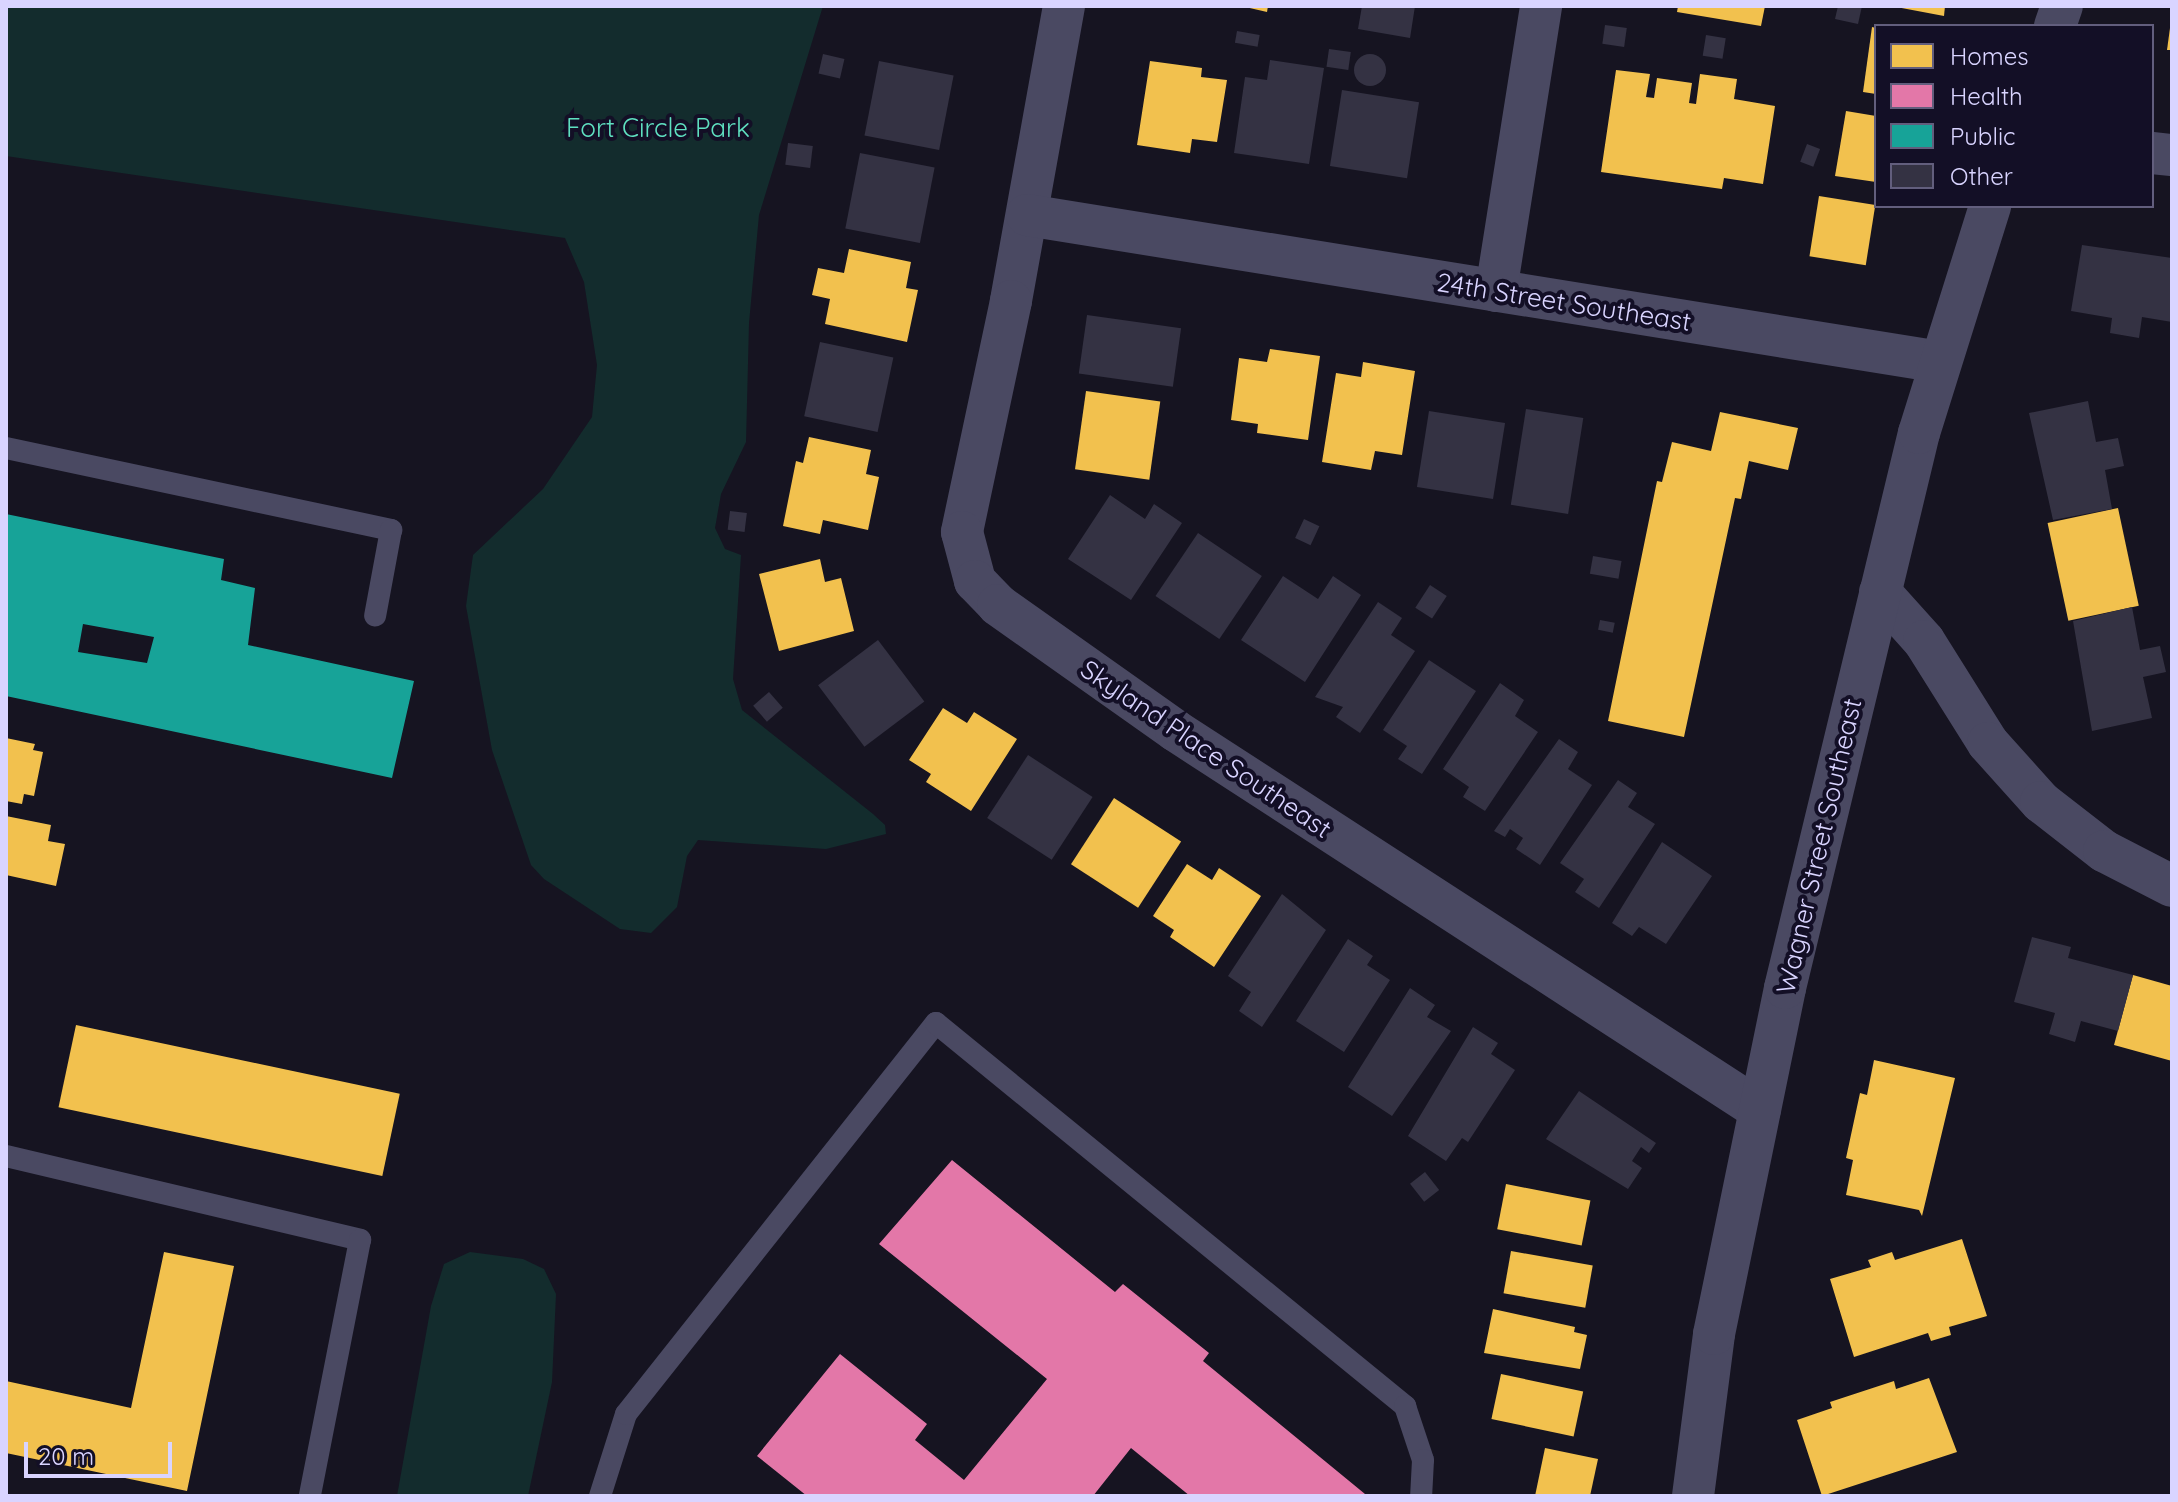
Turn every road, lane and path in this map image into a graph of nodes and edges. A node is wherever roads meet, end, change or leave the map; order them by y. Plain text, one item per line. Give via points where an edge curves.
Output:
1 (1064, 6) edge
2 (1541, 6) edge
3 (1989, 208) edge
4 (1027, 215) junction
5 (1496, 291) junction
6 (1940, 362) junction
7 (6, 448) edge
8 (1880, 592) junction
9 (375, 616) dead end
10 (2172, 886) edge
11 (1760, 1110) junction
12 (6, 1156) edge
13 (310, 1496) edge
14 (600, 1496) edge
15 (1421, 1496) edge
16 (1693, 1496) edge

1 - 4 street, Skyland Place Southeast
2 - 5 street
3 - 6 street, Wagner Street Southeast
4 - 5 street, 24th Street Southeast
4 - 11 street, Skyland Place Southeast via 962,532 968,565 985,594 1176,731
5 - 6 street, 24th Street Southeast
6 - 8 street, Wagner Street Southeast
7 - 9 lane via 391,530
8 - 10 street via 1924,641 1988,743 2041,802 2104,851
8 - 11 street, Wagner Street Southeast
11 - 16 street, Wagner Street Southeast via 1714,1334
12 - 13 lane via 360,1240
14 - 15 lane via 626,1414 936,1023 1405,1406 1423,1460

